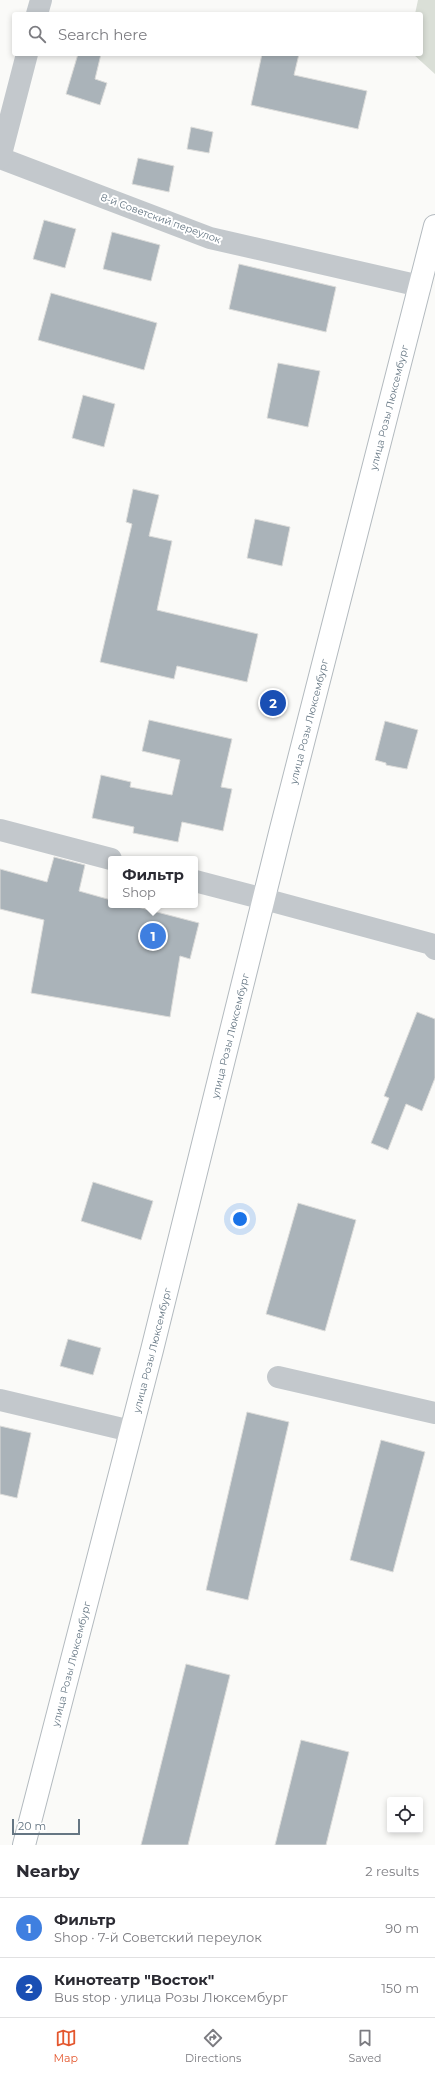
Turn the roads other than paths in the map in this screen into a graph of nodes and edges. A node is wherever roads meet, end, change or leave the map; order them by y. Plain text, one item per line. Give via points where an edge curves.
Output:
1 (41, 0) edge
2 (38, 12) edge
3 (26, 56) edge
4 (0, 158) edge
5 (435, 226) edge
6 (420, 286) junction
7 (0, 830) edge
8 (108, 858) edge
9 (198, 882) edge
10 (264, 899) junction
11 (435, 949) edge
12 (278, 1377) dead end
13 (0, 1400) edge
14 (435, 1413) edge
15 (131, 1432) junction
16 (24, 1845) edge

1 - 2 street
3 - 4 street
4 - 6 street, 8-й Советский переулок via 210,238
5 - 6 main road, улица Розы Люксембург
6 - 10 main road, улица Розы Люксембург
7 - 8 street
9 - 10 street
10 - 11 street via 430,944
10 - 15 main road, улица Розы Люксембург
12 - 14 street
13 - 15 street
15 - 16 main road, улица Розы Люксембург

